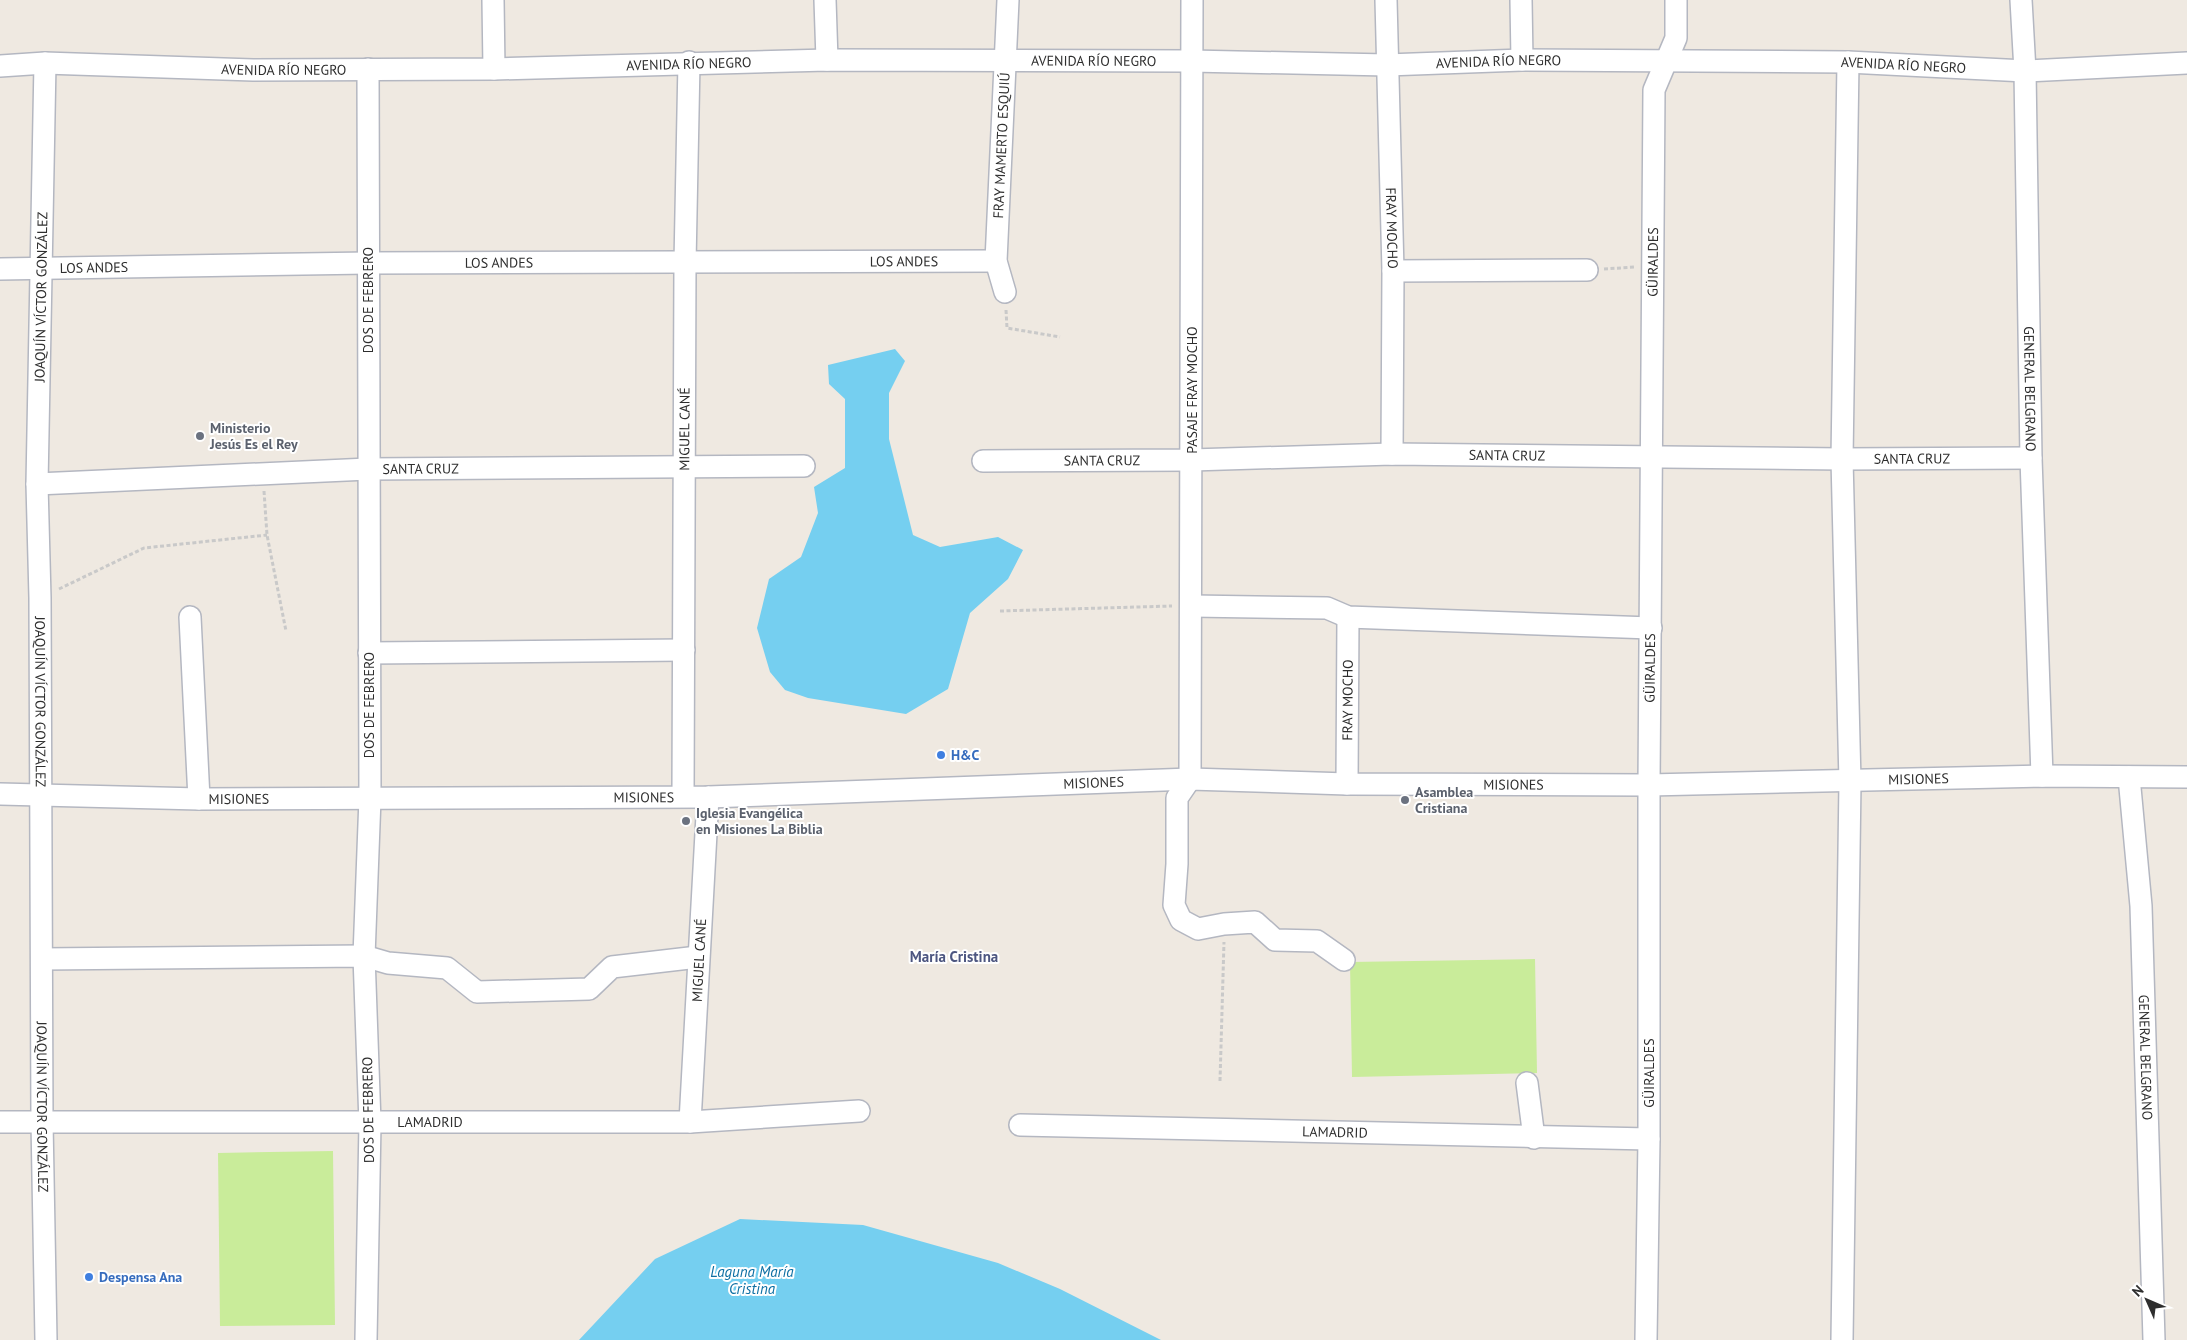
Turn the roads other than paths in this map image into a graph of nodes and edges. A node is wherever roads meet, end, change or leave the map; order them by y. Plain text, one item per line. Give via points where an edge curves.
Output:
1 (493, 0) edge
2 (826, 0) edge
3 (1008, 0) edge
4 (1192, 0) edge
5 (1386, 0) edge
6 (1521, 0) edge
7 (1676, 0) edge
8 (2021, 0) edge
9 (827, 60) junction
10 (1522, 60) junction
11 (1191, 61) junction
12 (689, 62) junction
13 (1007, 62) junction
14 (1665, 62) junction
15 (1848, 62) junction
16 (2187, 62) edge
17 (45, 64) junction
18 (1387, 65) junction
19 (0, 66) edge
20 (368, 69) junction
21 (494, 69) junction
22 (2025, 71) junction
23 (996, 261) junction
24 (368, 263) junction
25 (685, 263) junction
26 (0, 269) edge
27 (42, 269) junction
28 (1587, 270) road end
29 (1393, 271) junction
30 (1005, 292) road end
31 (1392, 454) junction
32 (1651, 458) junction
33 (2031, 458) junction
34 (1842, 459) junction
35 (1192, 460) junction
36 (983, 461) dead end
37 (804, 466) dead end
38 (686, 467) junction
39 (368, 469) junction
40 (37, 484) junction
41 (1192, 606) junction
42 (190, 618) dead end
43 (1348, 618) junction
44 (1650, 628) junction
45 (684, 650) junction
46 (369, 653) junction
47 (2042, 776) junction
48 (2187, 776) edge
49 (2129, 777) junction
50 (1190, 779) junction
51 (1850, 782) junction
52 (1347, 784) junction
53 (1649, 785) junction
54 (40, 793) junction
55 (0, 794) edge
56 (683, 795) junction
57 (708, 797) junction
58 (370, 798) junction
59 (199, 799) junction
60 (364, 956) junction
61 (698, 957) junction
62 (42, 959) junction
63 (1344, 960) dead end
64 (1527, 1083) dead end
65 (859, 1111) dead end
66 (0, 1122) edge
67 (42, 1122) junction
68 (690, 1122) junction
69 (370, 1123) junction
70 (1020, 1125) dead end
71 (1534, 1138) junction
72 (1649, 1140) junction
73 (46, 1340) edge
74 (366, 1340) edge
75 (1646, 1340) edge
76 (1842, 1340) edge
77 (2154, 1340) edge

1 - 21 street
2 - 9 street
3 - 13 street, FRAY MAMERTO ESQUIÚ
4 - 11 street, PASAJE FRAY MOCHO
5 - 18 street, FRAY MOCHO
6 - 10 street
7 - 14 street, GÜIRALDES via 1676,38
8 - 22 street, GENERAL BELGRANO
9 - 12 street, AVENIDA RÍO NEGRO
9 - 13 street, AVENIDA RÍO NEGRO
10 - 14 street, AVENIDA RÍO NEGRO
10 - 18 street, AVENIDA RÍO NEGRO
11 - 13 street, AVENIDA RÍO NEGRO
11 - 18 street, AVENIDA RÍO NEGRO
11 - 35 street, PASAJE FRAY MOCHO
12 - 21 street, AVENIDA RÍO NEGRO
12 - 25 street, MIGUEL CANÉ
13 - 23 street, FRAY MAMERTO ESQUIÚ
14 - 15 street, AVENIDA RÍO NEGRO
14 - 32 street, GÜIRALDES via 1654,90
15 - 22 street, AVENIDA RÍO NEGRO
15 - 34 street
16 - 22 street, AVENIDA RÍO NEGRO
17 - 19 street, AVENIDA RÍO NEGRO
17 - 20 street, AVENIDA RÍO NEGRO via 253,70
17 - 27 street, JOAQUÍN VÍCTOR GONZÁLEZ
18 - 29 street, FRAY MOCHO
20 - 21 street, AVENIDA RÍO NEGRO
20 - 24 street, DOS DE FEBRERO
22 - 33 street, GENERAL BELGRANO
23 - 25 street, LOS ANDES
23 - 30 street, FRAY MAMERTO ESQUIÚ
24 - 25 street, LOS ANDES
24 - 27 street, LOS ANDES
24 - 39 street, DOS DE FEBRERO
25 - 38 street, MIGUEL CANÉ
26 - 27 street, LOS ANDES
27 - 40 street, JOAQUÍN VÍCTOR GONZÁLEZ
28 - 29 street
29 - 31 street, FRAY MOCHO
31 - 32 street, SANTA CRUZ
31 - 35 street, SANTA CRUZ
32 - 34 street, SANTA CRUZ
32 - 44 street, GÜIRALDES
33 - 34 street, SANTA CRUZ
33 - 47 street, GENERAL BELGRANO
34 - 51 street
35 - 36 street, SANTA CRUZ
35 - 41 street, PASAJE FRAY MOCHO
37 - 38 street, SANTA CRUZ
38 - 39 street, SANTA CRUZ
38 - 45 street, MIGUEL CANÉ
39 - 40 street, SANTA CRUZ
39 - 46 street, DOS DE FEBRERO
40 - 54 street, JOAQUÍN VÍCTOR GONZÁLEZ
41 - 43 street via 1327,608
41 - 50 street, PASAJE FRAY MOCHO
42 - 59 street
43 - 44 street
43 - 52 street, FRAY MOCHO
44 - 53 street, GÜIRALDES
45 - 46 street
45 - 56 street, MIGUEL CANÉ
46 - 58 street, DOS DE FEBRERO
47 - 49 street, MISIONES
47 - 51 street, MISIONES
48 - 49 street, MISIONES
49 - 77 street, GENERAL BELGRANO via 2141,906
50 - 52 street, MISIONES
50 - 57 street, MISIONES
50 - 63 street via 1177,798 1174,905 1182,920 1198,930 1255,922 1275,940 1317,941
51 - 53 street, MISIONES
51 - 76 street
52 - 53 street, MISIONES
53 - 72 street, GÜIRALDES
54 - 55 street, MISIONES
54 - 59 street, MISIONES
54 - 62 street, JOAQUÍN VÍCTOR GONZÁLEZ
56 - 57 street, MISIONES
56 - 58 street, MISIONES
57 - 61 street, MIGUEL CANÉ
58 - 59 street, MISIONES
58 - 60 street, DOS DE FEBRERO
60 - 61 street via 388,963 447,968 477,992 589,989 612,967
60 - 62 street
60 - 69 street, DOS DE FEBRERO
61 - 68 street, MIGUEL CANÉ
62 - 67 street, JOAQUÍN VÍCTOR GONZÁLEZ
64 - 71 street
65 - 68 street, LAMADRID
66 - 67 street, LAMADRID
67 - 69 street, LAMADRID
67 - 73 street, JOAQUÍN VÍCTOR GONZÁLEZ
68 - 69 street, LAMADRID
69 - 74 street, DOS DE FEBRERO
70 - 71 street, LAMADRID
71 - 72 street, LAMADRID
72 - 75 street, GÜIRALDES

